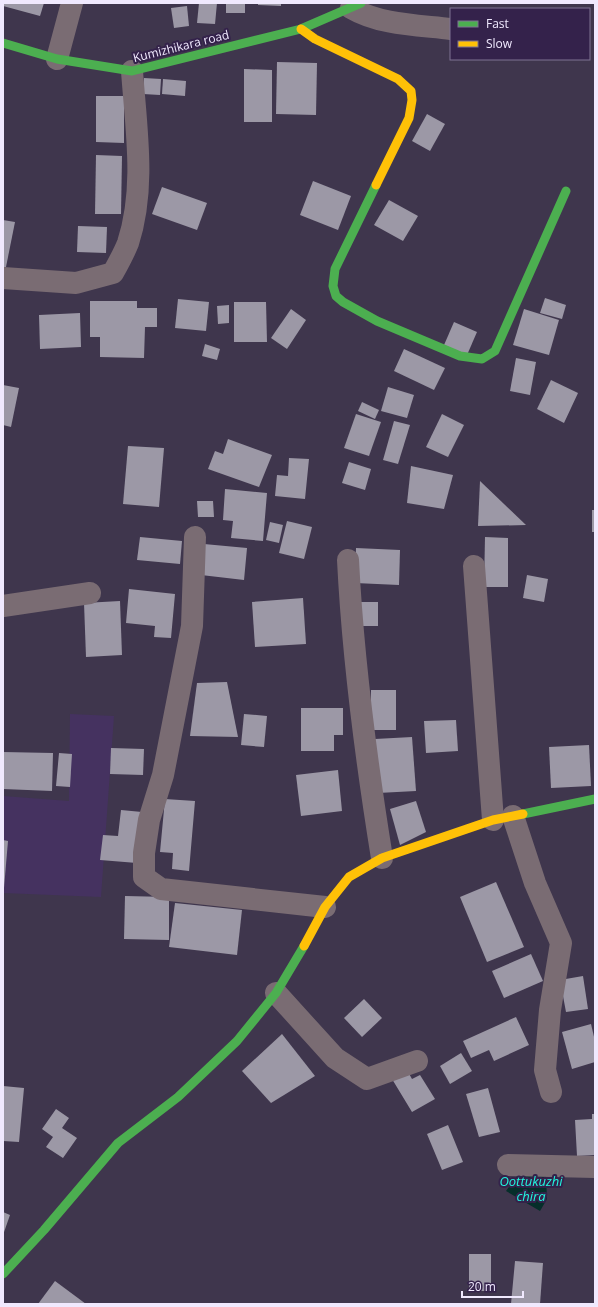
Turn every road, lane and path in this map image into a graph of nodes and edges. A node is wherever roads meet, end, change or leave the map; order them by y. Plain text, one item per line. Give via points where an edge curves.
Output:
1 (72, 3) edge
2 (356, 6) edge
3 (301, 29) junction
4 (450, 29) edge
5 (3, 43) edge
6 (57, 59) junction
7 (132, 71) junction
8 (566, 191) dead end
9 (3, 278) edge
10 (195, 537) dead end
11 (348, 560) dead end
12 (474, 566) dead end
13 (90, 594) dead end
14 (3, 606) edge
15 (595, 799) edge
16 (503, 818) junction
17 (382, 858) junction
18 (325, 907) junction
19 (276, 993) junction
20 (418, 1060) dead end
21 (551, 1092) dead end
22 (508, 1165) dead end
23 (595, 1167) edge
24 (3, 1274) edge

1 - 6 street
2 - 3 street, Kumizhikara road
2 - 4 street via 361,14 387,21
3 - 7 street, Kumizhikara road
3 - 8 street via 315,40 398,79 408,85 412,93 409,118 335,269 333,282 336,296 344,304 455,355 472,360 486,359 495,351
5 - 6 street, Kumizhikara road
6 - 7 street, Kumizhikara road
7 - 9 street via 139,177 128,244 114,273 76,283
10 - 18 street via 192,626 163,775 149,820 144,853 144,877 161,890
11 - 17 street via 352,634 363,738
12 - 16 street
13 - 14 street
15 - 16 street
16 - 17 street
16 - 21 street via 561,943 550,1010 545,1070
17 - 18 street via 349,877
18 - 19 street
19 - 20 street via 335,1058 367,1079
19 - 24 street via 238,1041 178,1097 118,1144
22 - 23 street

